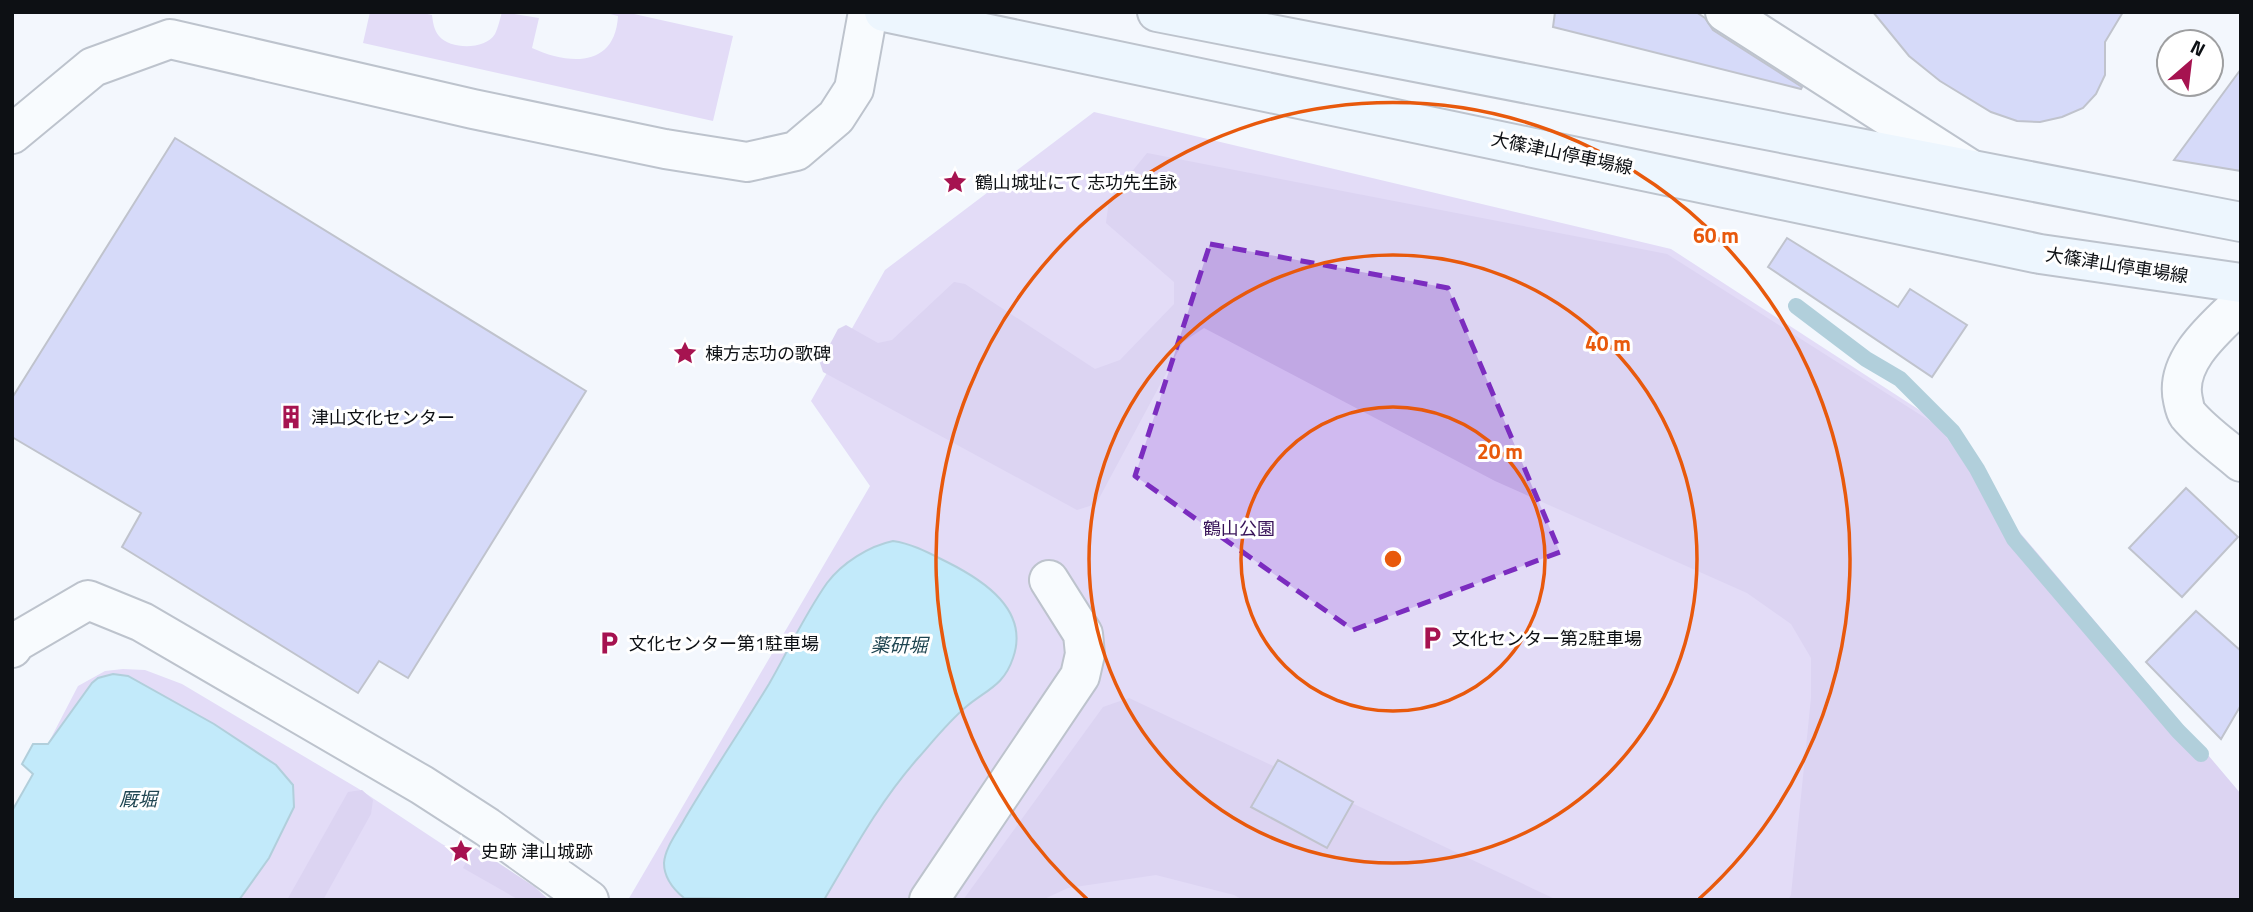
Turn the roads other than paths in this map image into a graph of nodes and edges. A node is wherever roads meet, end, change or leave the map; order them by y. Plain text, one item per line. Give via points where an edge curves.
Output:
1 (868, 12) edge
2 (884, 12) edge
3 (1157, 12) edge
4 (1725, 12) edge
5 (12, 134) edge
6 (1970, 169) junction
7 (2241, 222) edge
8 (2241, 283) edge
9 (2241, 303) edge
10 (2241, 462) edge
11 (1049, 580) dead end
12 (13, 643) edge
13 (589, 900) edge
14 (929, 900) edge

1 - 5 street via 854,89 836,117 796,150 747,162 487,112 170,38 93,67
2 - 8 main road, 大篠津山停車場線 via 2040,254
3 - 6 main road
4 - 6 street
6 - 7 main road
9 - 10 street via 2187,364 2182,388 2187,414
11 - 14 street via 1083,634 1080,676
12 - 13 street via 89,600 142,622 422,785

